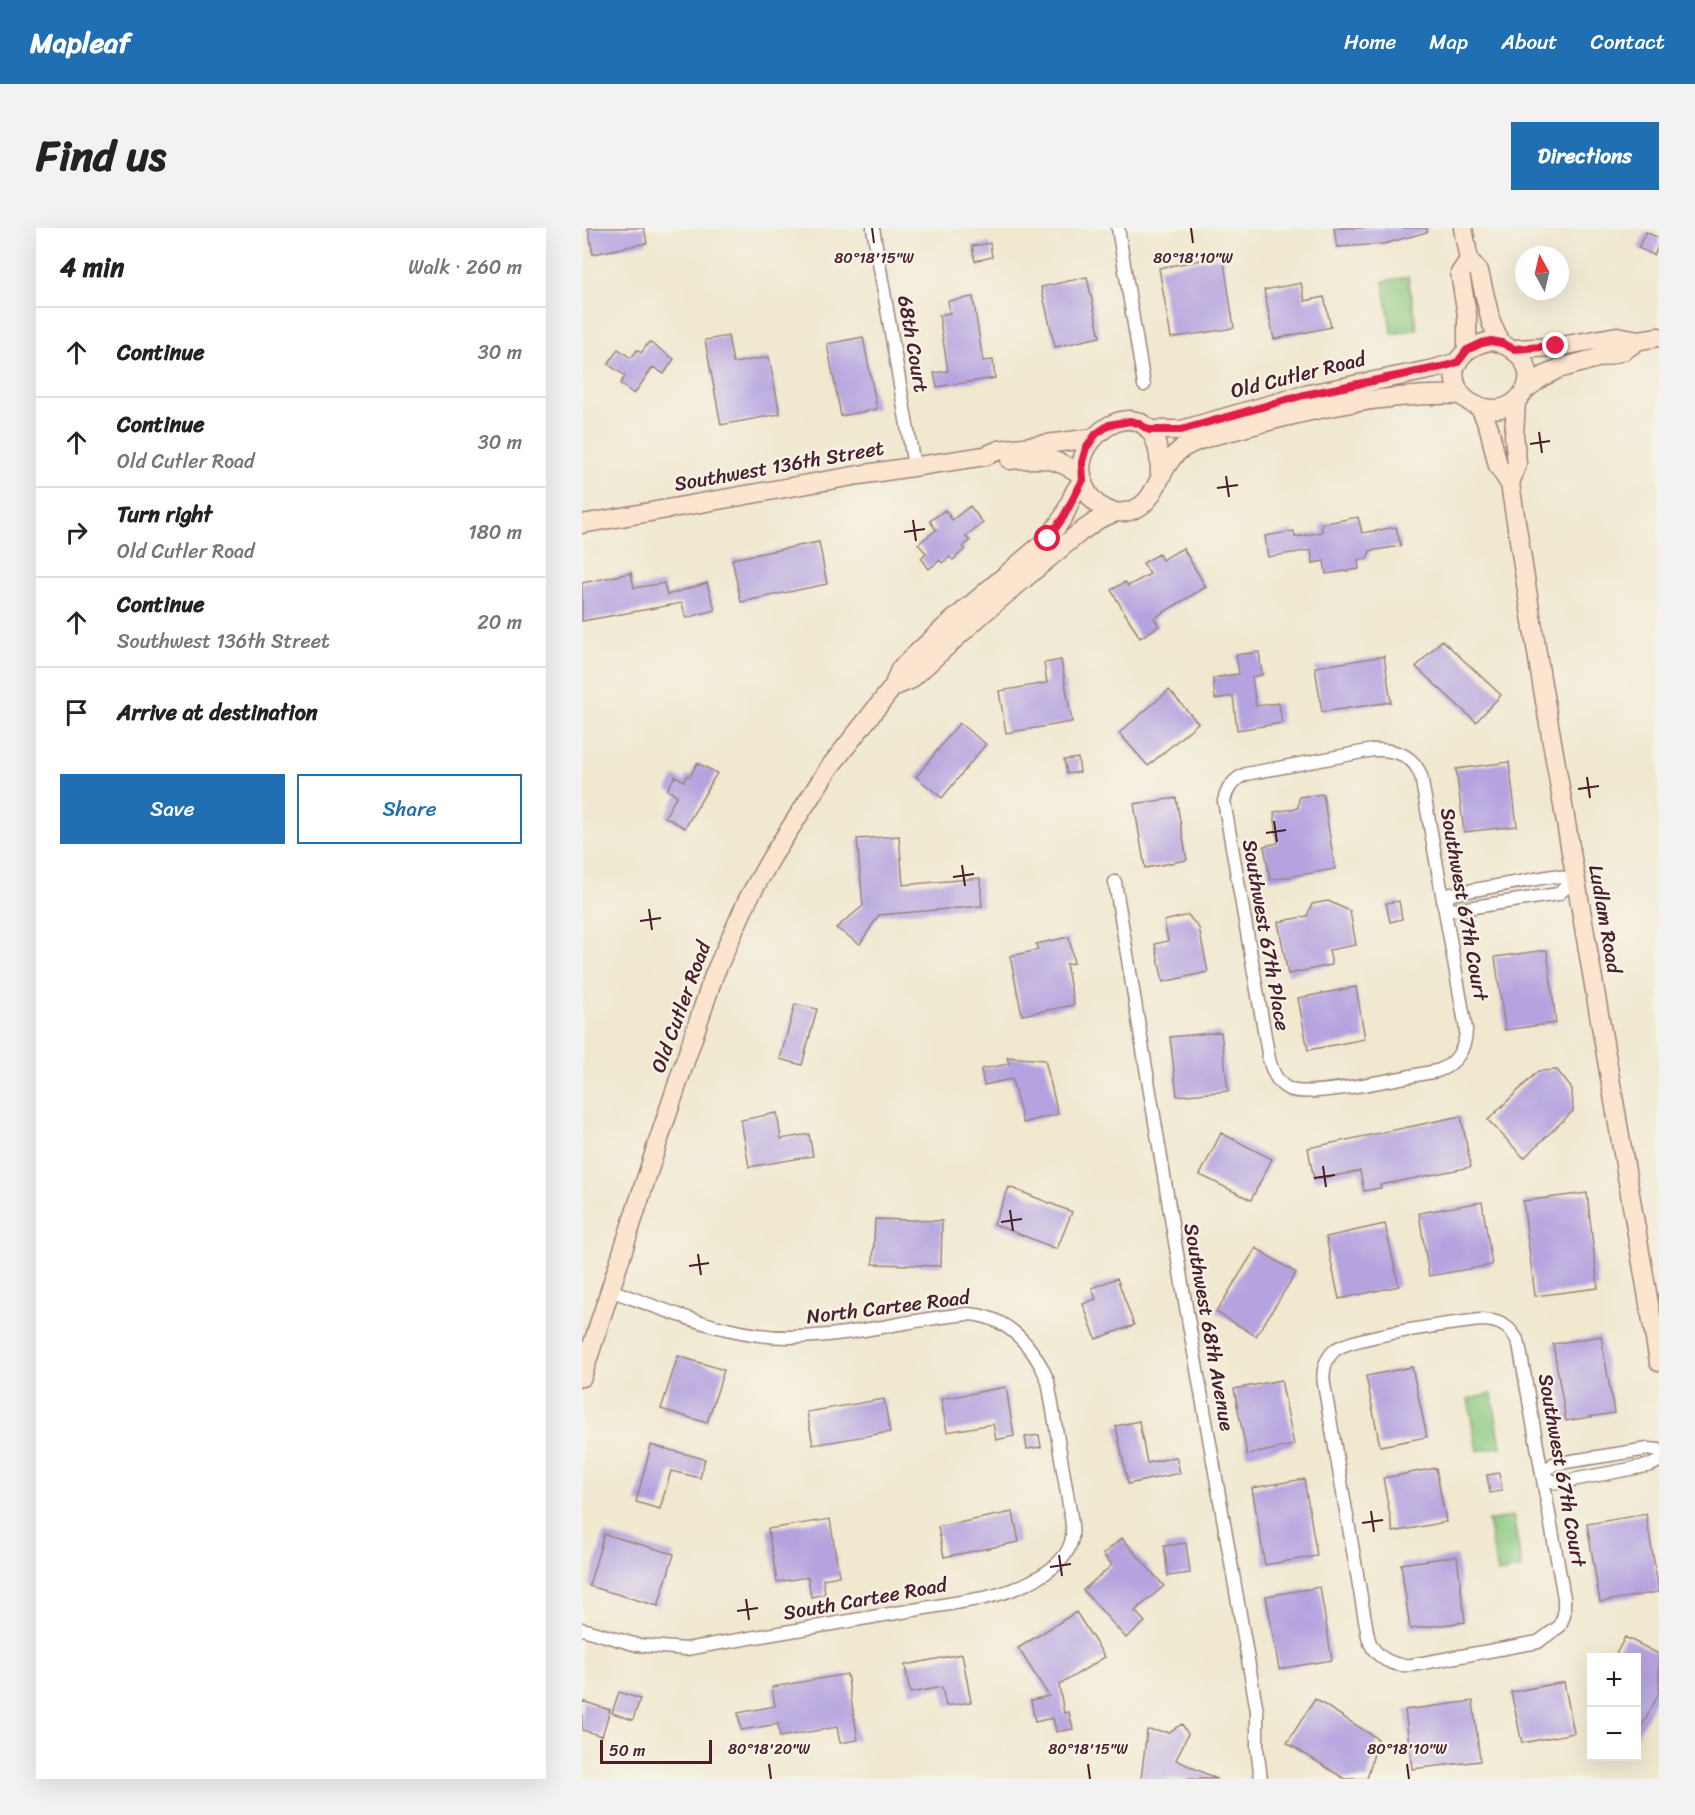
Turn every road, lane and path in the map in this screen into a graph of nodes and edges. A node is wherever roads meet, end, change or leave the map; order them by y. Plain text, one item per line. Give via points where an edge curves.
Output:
1 (873, 228) edge
2 (1118, 228) edge
3 (1463, 228) edge
4 (1469, 260) junction
5 (1659, 337) edge
6 (1639, 340) junction
7 (1508, 346) junction
8 (1462, 356) junction
9 (1144, 385) dead end
10 (1462, 395) junction
11 (1520, 396) junction
12 (1480, 407) junction
13 (1149, 430) junction
14 (1093, 438) junction
15 (985, 456) junction
16 (914, 466) junction
17 (1160, 474) junction
18 (1082, 478) junction
19 (1510, 484) junction
20 (1116, 512) junction
21 (582, 524) edge
22 (893, 687) junction
23 (1230, 786) joint
24 (1575, 880) junction
25 (1115, 882) dead end
26 (1443, 904) junction
27 (1455, 1059) joint
28 (610, 1290) junction
29 (1659, 1362) edge
30 (582, 1377) edge
31 (1659, 1450) edge
32 (1659, 1461) edge
33 (1542, 1476) junction
34 (1044, 1573) joint
35 (582, 1629) edge
36 (1261, 1779) edge

1 - 16 street, 68th Court
2 - 9 street
3 - 4 main road
4 - 7 main road via 1479,271 1491,322
4 - 8 main road via 1460,273 1467,315
5 - 6 main road
6 - 7 main road via 1617,336 1556,346
6 - 11 main road via 1623,351 1558,369
7 - 8 main road, Old Cutler Road via 1491,341
7 - 11 main road via 1524,361 1527,370
8 - 10 main road via 1455,373
8 - 13 main road, Old Cutler Road via 1424,371 1304,395 1181,430
10 - 12 main road
10 - 17 main road, Old Cutler Road via 1372,400 1262,422 1188,445 1170,458
11 - 12 main road via 1503,407
11 - 19 main road, Ludlam Road via 1514,436 1517,463
12 - 19 main road, Ludlam Road via 1498,466
13 - 14 main road, Old Cutler Road via 1138,423 1123,421 1109,425
13 - 17 main road via 1156,442
14 - 15 main road, Southwest 136th Street via 999,450
14 - 18 main road via 1082,462
15 - 16 main road, Southwest 136th Street
15 - 18 main road, Southwest 136th Street via 1053,460
16 - 21 main road, Southwest 136th Street
17 - 20 main road, Old Cutler Road via 1147,501 1126,512
18 - 20 main road via 1098,505
18 - 22 main road via 1048,539 900,669
19 - 24 main road, Ludlam Road
20 - 22 main road, Old Cutler Road via 1079,533 910,680
22 - 28 main road, Old Cutler Road via 810,794 748,899 714,975
23 - 26 street, Southwest 67th Court via 1251,772 1373,750 1410,758 1423,783
23 - 27 street, Southwest 67th Place via 1224,808 1265,1043 1275,1076 1290,1090 1307,1093 1437,1071
24 - 26 street via 1553,876 1451,894
24 - 26 street via 1558,894 1454,910
24 - 29 main road, Ludlam Road
25 - 36 street, Southwest 68th Avenue via 1257,1711
26 - 27 street, Southwest 67th Court via 1466,1029
28 - 30 main road, Old Cutler Road
28 - 34 street, North Cartee Road via 715,1325 769,1336 812,1336 968,1314 1006,1326 1025,1342 1048,1381 1071,1517 1070,1546 1056,1565
31 - 33 street via 1553,1464
32 - 33 street via 1652,1466 1557,1483
33 - 33 street, Southwest 67th Court via 1564,1598 1560,1626 1533,1644 1410,1665 1384,1659 1369,1643 1364,1620 1323,1380 1330,1355 1356,1340 1478,1320 1506,1325 1521,1352
34 - 35 street, South Cartee Road via 1012,1590 984,1598 703,1647 655,1648

